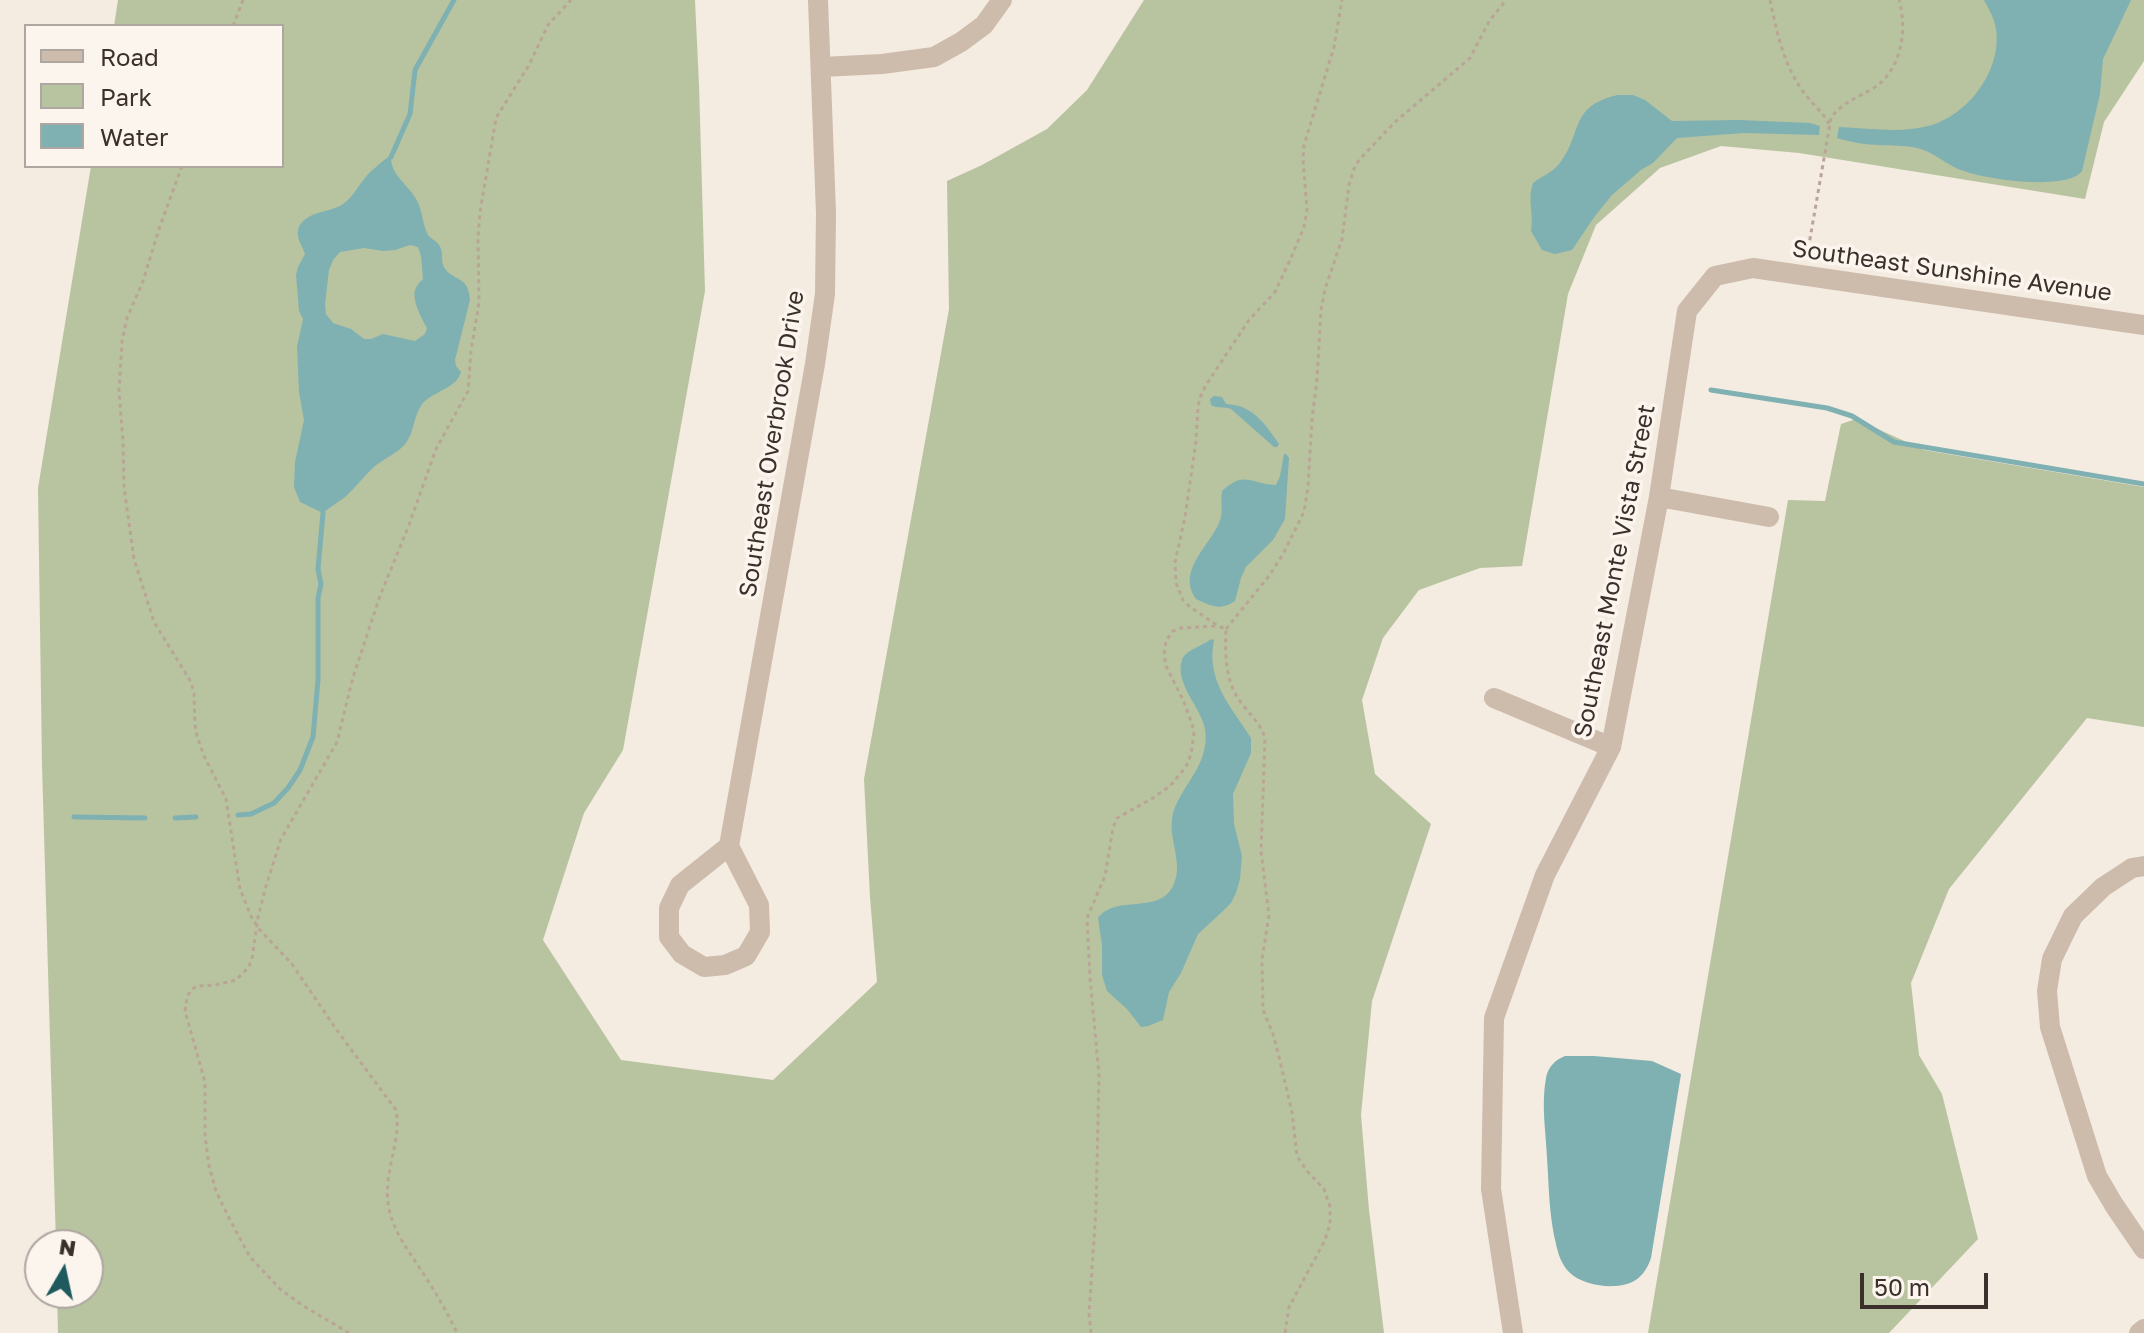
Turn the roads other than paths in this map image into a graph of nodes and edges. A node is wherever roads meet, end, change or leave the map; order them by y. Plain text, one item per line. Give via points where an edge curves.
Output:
1 (818, 0) edge
2 (1002, 0) edge
3 (822, 67) junction
4 (1753, 268) joint
5 (2144, 325) edge
6 (1659, 497) junction
7 (1769, 517) dead end
8 (1494, 698) dead end
9 (1611, 747) junction
10 (729, 846) junction
11 (2144, 866) edge
12 (2144, 1249) edge
13 (2144, 1329) edge
14 (1513, 1333) edge
15 (2139, 1333) edge

1 - 3 street, Southeast Overbrook Drive
2 - 3 street via 984,25 934,57
3 - 10 street, Southeast Overbrook Drive via 825,294
4 - 5 street, Southeast Sunshine Avenue
4 - 6 street, Southeast Monte Vista Street via 1715,276 1687,311
6 - 7 street
6 - 9 street, Southeast Monte Vista Street
8 - 9 street
9 - 14 street, Southeast Monte Vista Street via 1545,875 1494,1018 1491,1189
10 - 10 street via 680,885 669,908 669,937 682,954 704,967 746,956 760,932 759,905
11 - 12 street via 2103,887 2073,916 2052,959 2047,991 2050,1027 2097,1176
13 - 15 street

